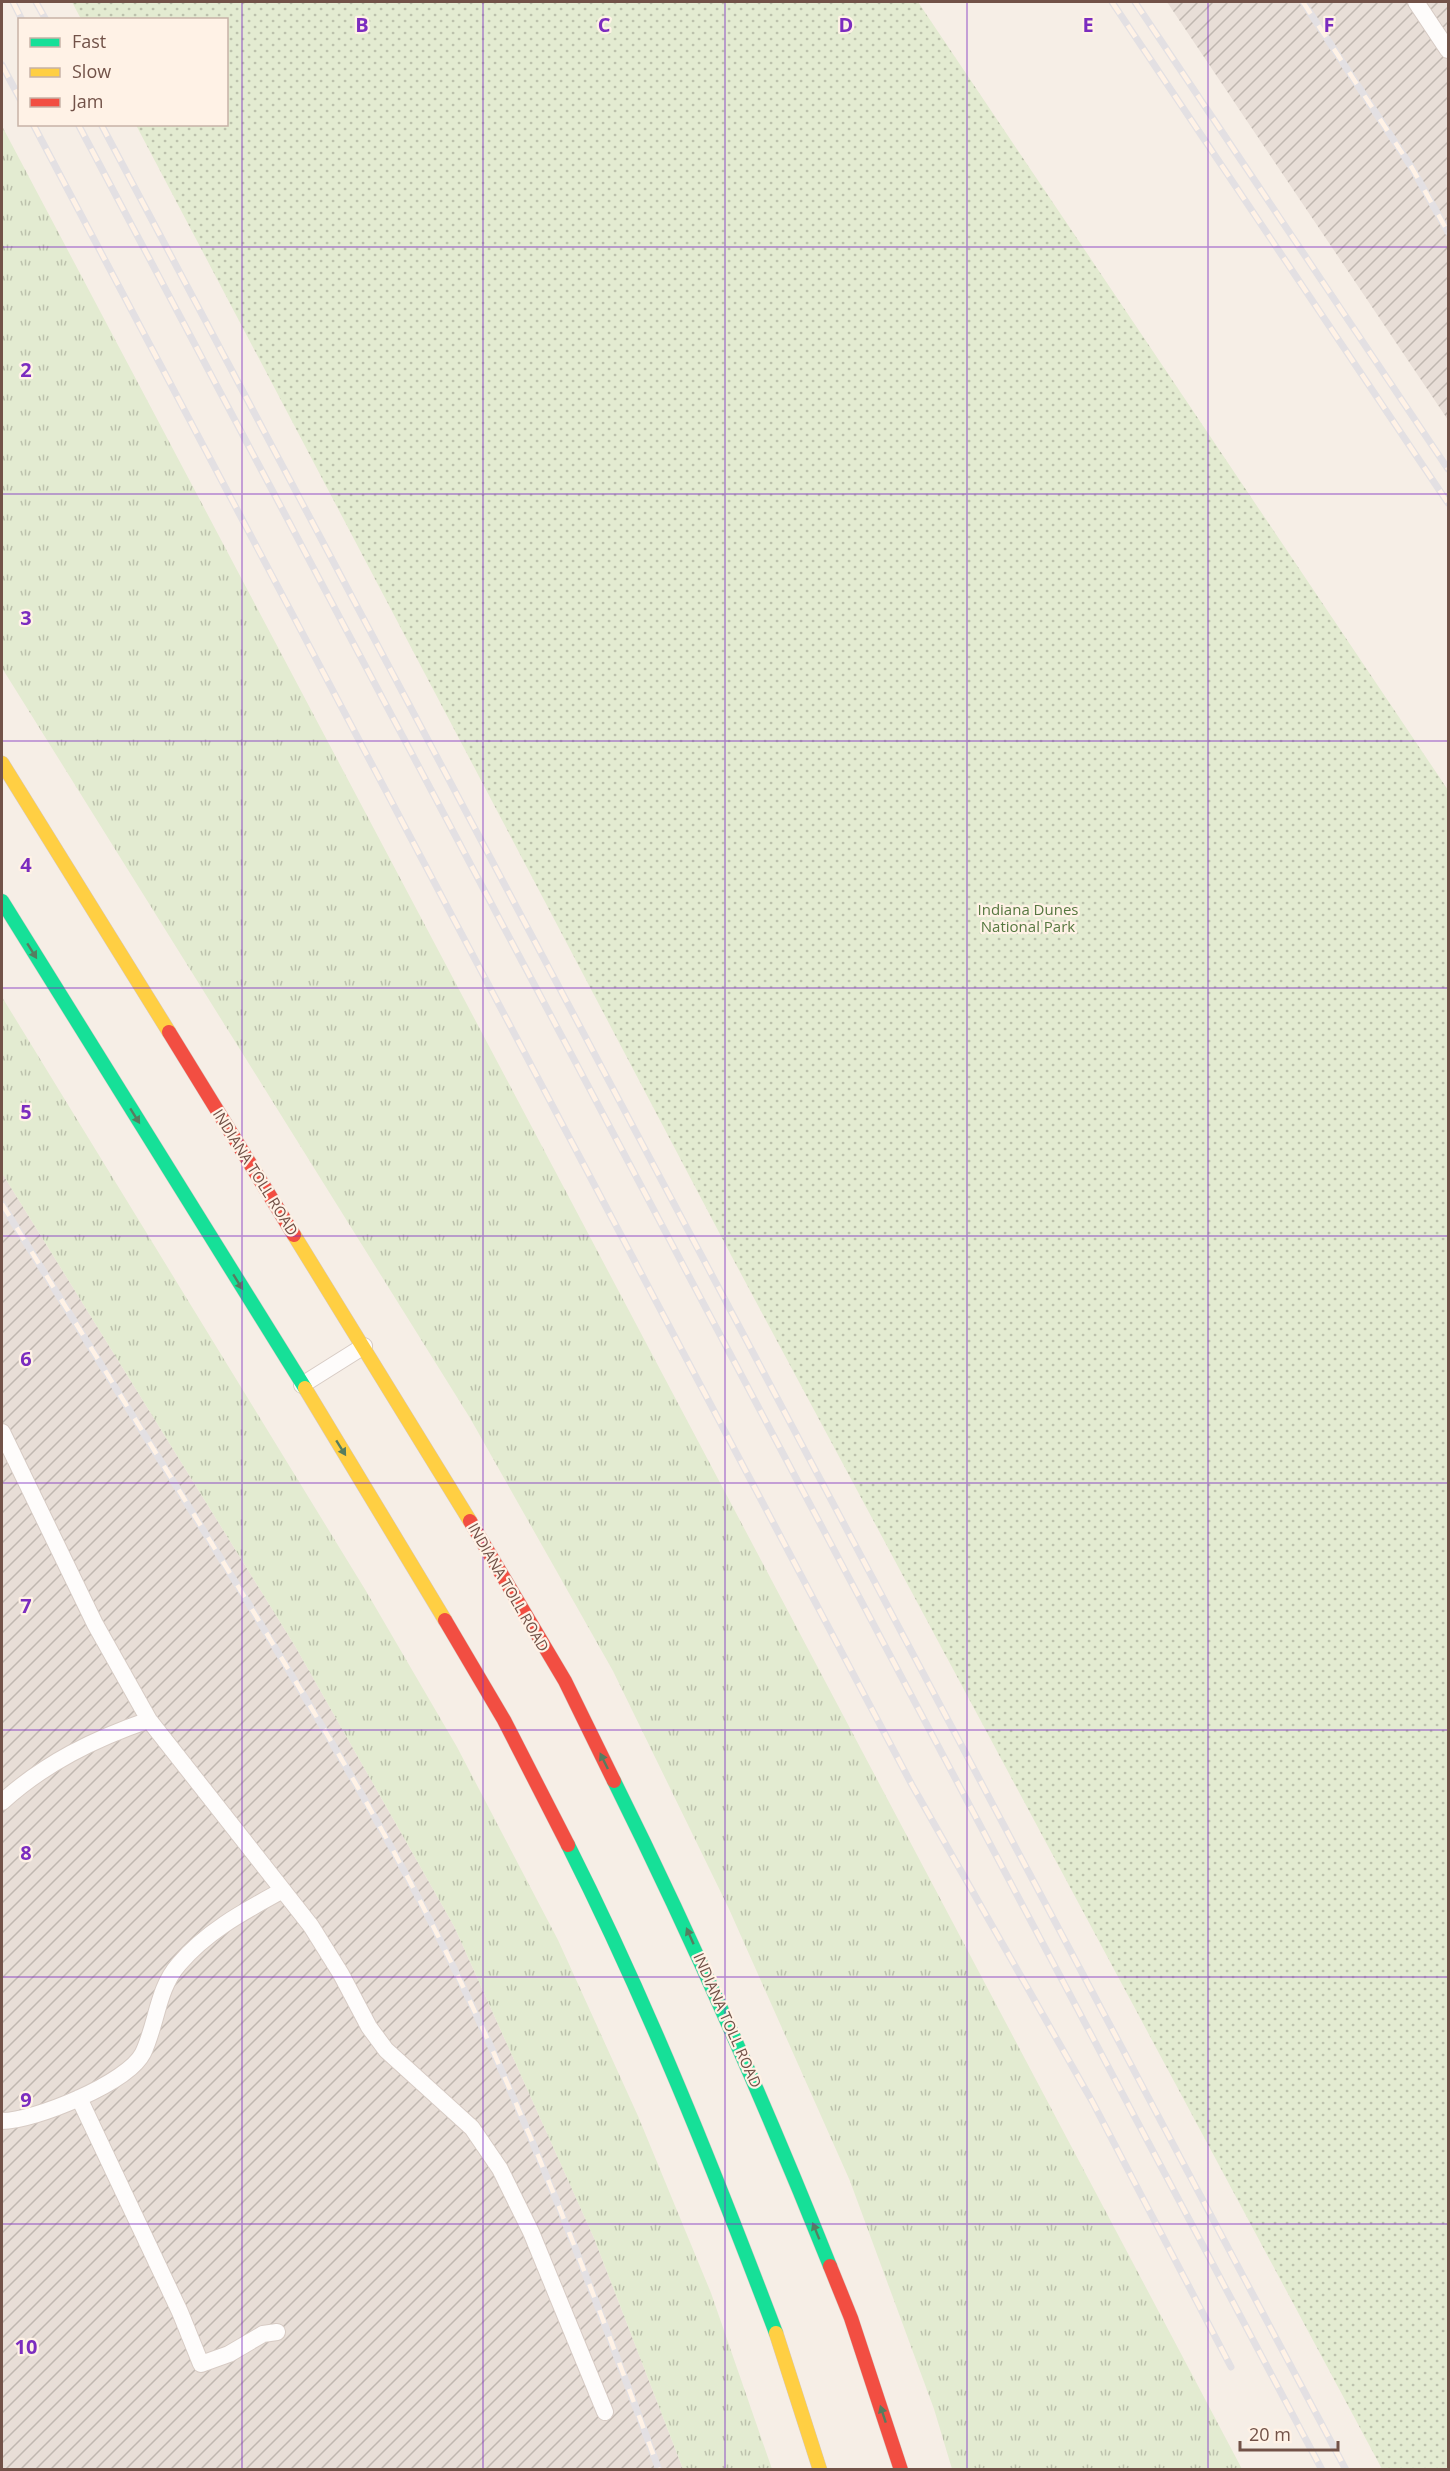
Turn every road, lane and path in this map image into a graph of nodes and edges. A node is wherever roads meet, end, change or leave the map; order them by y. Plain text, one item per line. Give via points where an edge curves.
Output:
1 (1416, 2) edge
2 (1449, 50) edge
3 (2, 763) edge
4 (2, 901) edge
5 (364, 1346) junction
6 (302, 1385) junction
7 (2, 1432) edge
8 (9, 1466) edge
9 (149, 1720) junction
10 (2, 1802) edge
11 (283, 1890) junction
12 (78, 2098) junction
13 (2, 2121) edge
14 (277, 2332) dead end
15 (605, 2412) dead end
16 (820, 2469) edge
17 (901, 2469) edge

1 - 2 lane
3 - 5 highway, INDIANA TOLL ROAD
4 -> 6 highway
5 - 6 lane
17 -> 5 highway, INDIANA TOLL ROAD via 847,2307 771,2118 682,1918 565,1681
6 -> 16 highway via 504,1720 620,1947 707,2150 780,2343
7 - 8 lane
8 - 9 lane
9 - 10 lane via 66,1755
9 - 11 lane
11 - 12 lane via 201,1940 177,1966 162,1992 142,2055 117,2079
11 - 15 lane via 311,1926 386,2050 472,2128 501,2169
12 - 13 lane
12 - 14 lane via 201,2364 229,2354 263,2334

